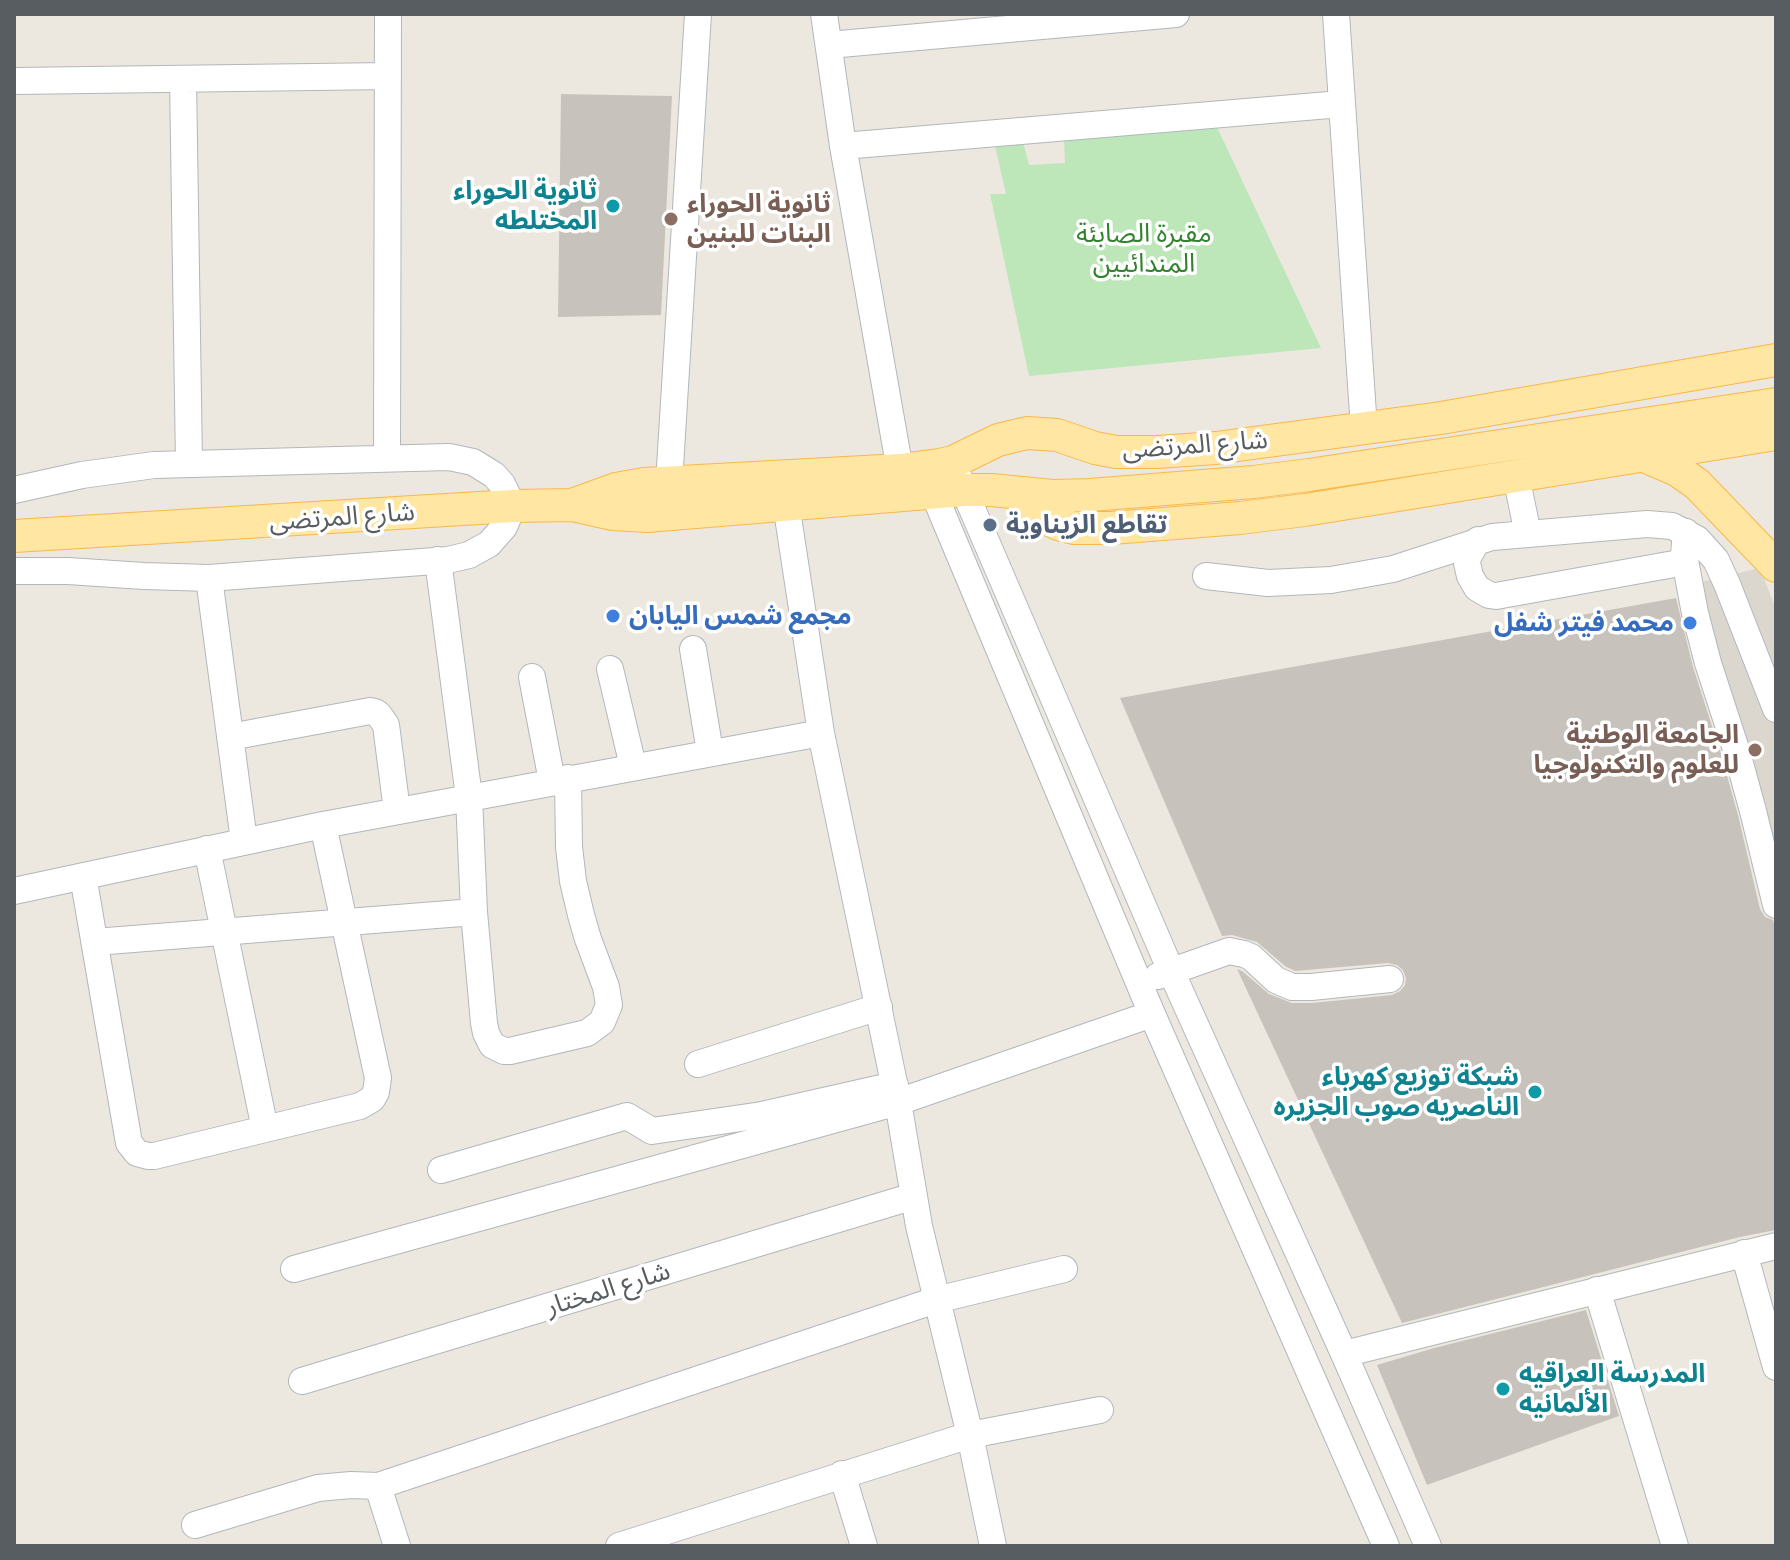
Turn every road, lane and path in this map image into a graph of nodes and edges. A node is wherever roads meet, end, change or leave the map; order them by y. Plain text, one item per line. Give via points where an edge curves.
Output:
1 (388, 14) edge
2 (698, 14) edge
3 (824, 14) edge
4 (1176, 14) edge
5 (1336, 14) edge
6 (829, 45) junction
7 (388, 76) junction
8 (183, 79) junction
9 (14, 81) edge
10 (1341, 104) junction
11 (843, 146) junction
12 (1776, 360) edge
13 (1776, 404) edge
14 (1364, 429) junction
15 (1776, 434) edge
16 (1642, 455) junction
17 (387, 458) junction
18 (189, 463) junction
19 (1359, 468) junction
20 (935, 476) junction
21 (1516, 476) junction
22 (669, 483) junction
23 (14, 490) edge
24 (1017, 493) junction
25 (1366, 501) junction
26 (786, 504) junction
27 (572, 505) junction
28 (513, 506) junction
29 (1686, 532) junction
30 (1528, 534) junction
31 (14, 536) edge
32 (1478, 540) junction
33 (438, 560) junction
34 (1685, 562) junction
35 (1776, 566) edge
36 (14, 571) edge
37 (1206, 576) dead end
38 (209, 578) junction
39 (693, 649) dead end
40 (610, 669) dead end
41 (532, 677) dead end
42 (1776, 709) edge
43 (821, 733) junction
44 (230, 737) junction
45 (710, 752) junction
46 (633, 766) junction
47 (560, 780) junction
48 (469, 797) junction
49 (397, 811) junction
50 (323, 825) junction
51 (244, 841) junction
52 (207, 849) junction
53 (83, 876) junction
54 (14, 891) edge
55 (1776, 905) edge
56 (474, 912) junction
57 (344, 924) junction
58 (224, 933) junction
59 (95, 942) junction
60 (1171, 971) junction
61 (1390, 979) dead end
62 (1139, 983) junction
63 (879, 1007) junction
64 (1152, 1014) junction
65 (698, 1064) dead end
66 (896, 1094) junction
67 (265, 1129) junction
68 (441, 1170) dead end
69 (914, 1196) junction
70 (1776, 1246) edge
71 (1744, 1253) junction
72 (294, 1269) dead end
73 (1064, 1269) dead end
74 (1597, 1290) junction
75 (936, 1300) junction
76 (1344, 1354) junction
77 (1776, 1367) edge
78 (302, 1381) dead end
79 (1100, 1410) dead end
80 (970, 1435) junction
81 (842, 1474) junction
82 (378, 1486) junction
83 (195, 1525) dead end
84 (397, 1546) edge
85 (619, 1546) edge
86 (864, 1546) edge
87 (993, 1546) edge
88 (1386, 1546) edge
89 (1428, 1546) edge
90 (1675, 1546) edge

1 - 7 street
2 - 22 street
3 - 6 street
4 - 6 street
5 - 10 street
6 - 11 street
7 - 8 street
7 - 17 street
8 - 9 street
8 - 18 street
10 - 11 street
10 - 14 street
11 - 20 street
12 - 14 main road, شارع المرتضى
13 - 19 main road, شارع المرتضى
14 - 20 main road, شارع المرتضى via 1157,452 1106,451 1057,435 1027,433 998,440
15 - 16 main road
16 - 21 main road
16 - 35 main road via 1697,484
17 - 18 street
17 - 28 street via 473,462 494,475
18 - 23 street via 118,469
19 - 24 main road, شارع المرتضى via 1090,495
19 - 25 main road
20 - 22 main road, شارع المرتضى
20 - 24 main road, شارع المرتضى
20 - 26 main road, شارع المرتضى
20 - 60 street
20 - 62 street
21 - 25 main road
21 - 30 street
22 - 27 main road, شارع المرتضى via 616,489
24 - 25 main road via 1042,516 1074,528 1240,518
26 - 27 main road, شارع المرتضى via 629,516
26 - 43 street
27 - 28 main road, شارع المرتضى
28 - 31 main road, شارع المرتضى
28 - 33 street via 489,544 469,555
29 - 30 street via 1656,524
29 - 34 street
29 - 42 street via 1707,549 1722,572
30 - 32 street
32 - 34 street via 1468,557 1470,576 1477,588 1496,596
32 - 37 street via 1393,569 1331,580 1268,583
33 - 38 street
33 - 48 street
34 - 55 street via 1701,638
36 - 38 street
38 - 44 street
39 - 45 street
40 - 46 street
41 - 47 street
43 - 45 street
43 - 63 street
44 - 49 street via 375,712 386,725
44 - 51 street
45 - 46 street
46 - 47 street
47 - 48 street
47 - 56 street via 573,881 609,996 602,1022 587,1033 510,1051 492,1045 484,1023
48 - 49 street
48 - 56 street
49 - 50 street
50 - 51 street
50 - 57 street
51 - 52 street
52 - 53 street
52 - 58 street
53 - 54 street
53 - 59 street
56 - 57 street
57 - 58 street
57 - 67 street via 378,1078 376,1092 360,1106
58 - 59 street
58 - 67 street
59 - 67 street via 132,1149 154,1156
60 - 61 street via 1229,951 1251,957 1292,987
60 - 62 street
60 - 76 street
62 - 64 street
63 - 65 street
63 - 66 street
64 - 66 street
64 - 88 street
66 - 68 street via 652,1131 627,1116
66 - 69 street
66 - 72 street
69 - 75 street
69 - 78 street, شارع المختار
70 - 71 street
71 - 74 street
71 - 77 street
73 - 75 street
74 - 76 street
74 - 90 street
75 - 80 street
75 - 82 street
76 - 89 street
79 - 80 street
80 - 81 street
80 - 87 street
81 - 85 street
81 - 86 street
82 - 83 street via 318,1488
82 - 84 street

